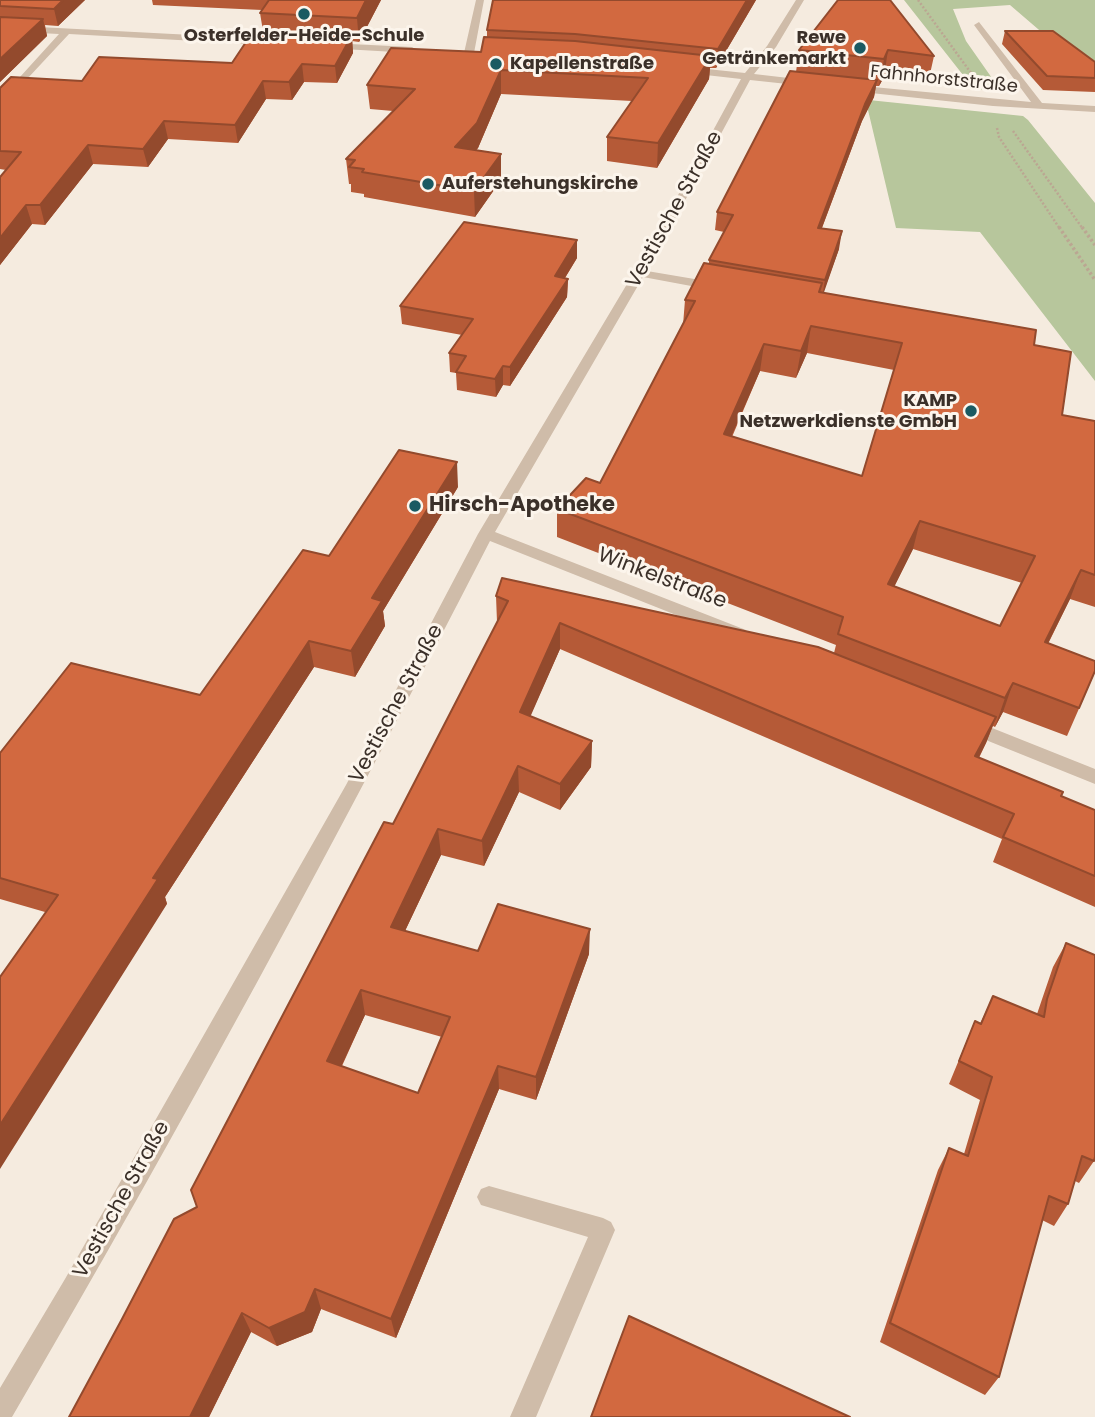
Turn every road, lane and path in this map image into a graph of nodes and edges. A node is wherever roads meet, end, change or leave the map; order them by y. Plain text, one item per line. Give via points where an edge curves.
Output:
1 (480, 0) edge
2 (800, 0) edge
3 (918, 0) edge
4 (979, 25) dead end
5 (0, 28) edge
6 (66, 32) junction
7 (278, 43) edge
8 (320, 45) edge
9 (427, 51) edge
10 (483, 53) edge
11 (674, 68) edge
12 (747, 77) junction
13 (821, 85) edge
14 (846, 88) edge
15 (993, 103) junction
16 (0, 105) edge
17 (1038, 106) junction
18 (1095, 109) edge
19 (1095, 245) edge
20 (640, 273) junction
21 (1095, 280) edge
22 (733, 289) edge
23 (486, 534) junction
24 (751, 639) edge
25 (955, 720) edge
26 (1095, 777) edge
27 (489, 1197) dead end
28 (0, 1413) edge
29 (523, 1417) edge

1 - 10 street via 465,53
2 - 12 street, Vestische Straße
3 - 15 path
4 - 17 street
5 - 6 street
6 - 7 street
6 - 16 street
8 - 9 street
11 - 12 street
12 - 13 street
12 - 20 street, Vestische Straße
14 - 15 street, Fahnhorststraße
15 - 17 street, Fahnhorststraße
15 - 19 path
15 - 21 path via 999,137
17 - 18 street, Fahnhorststraße
20 - 22 street
20 - 23 street, Vestische Straße
23 - 24 street, Winkelstraße
23 - 28 street, Vestische Straße via 353,789
25 - 26 street
27 - 29 street via 603,1230

